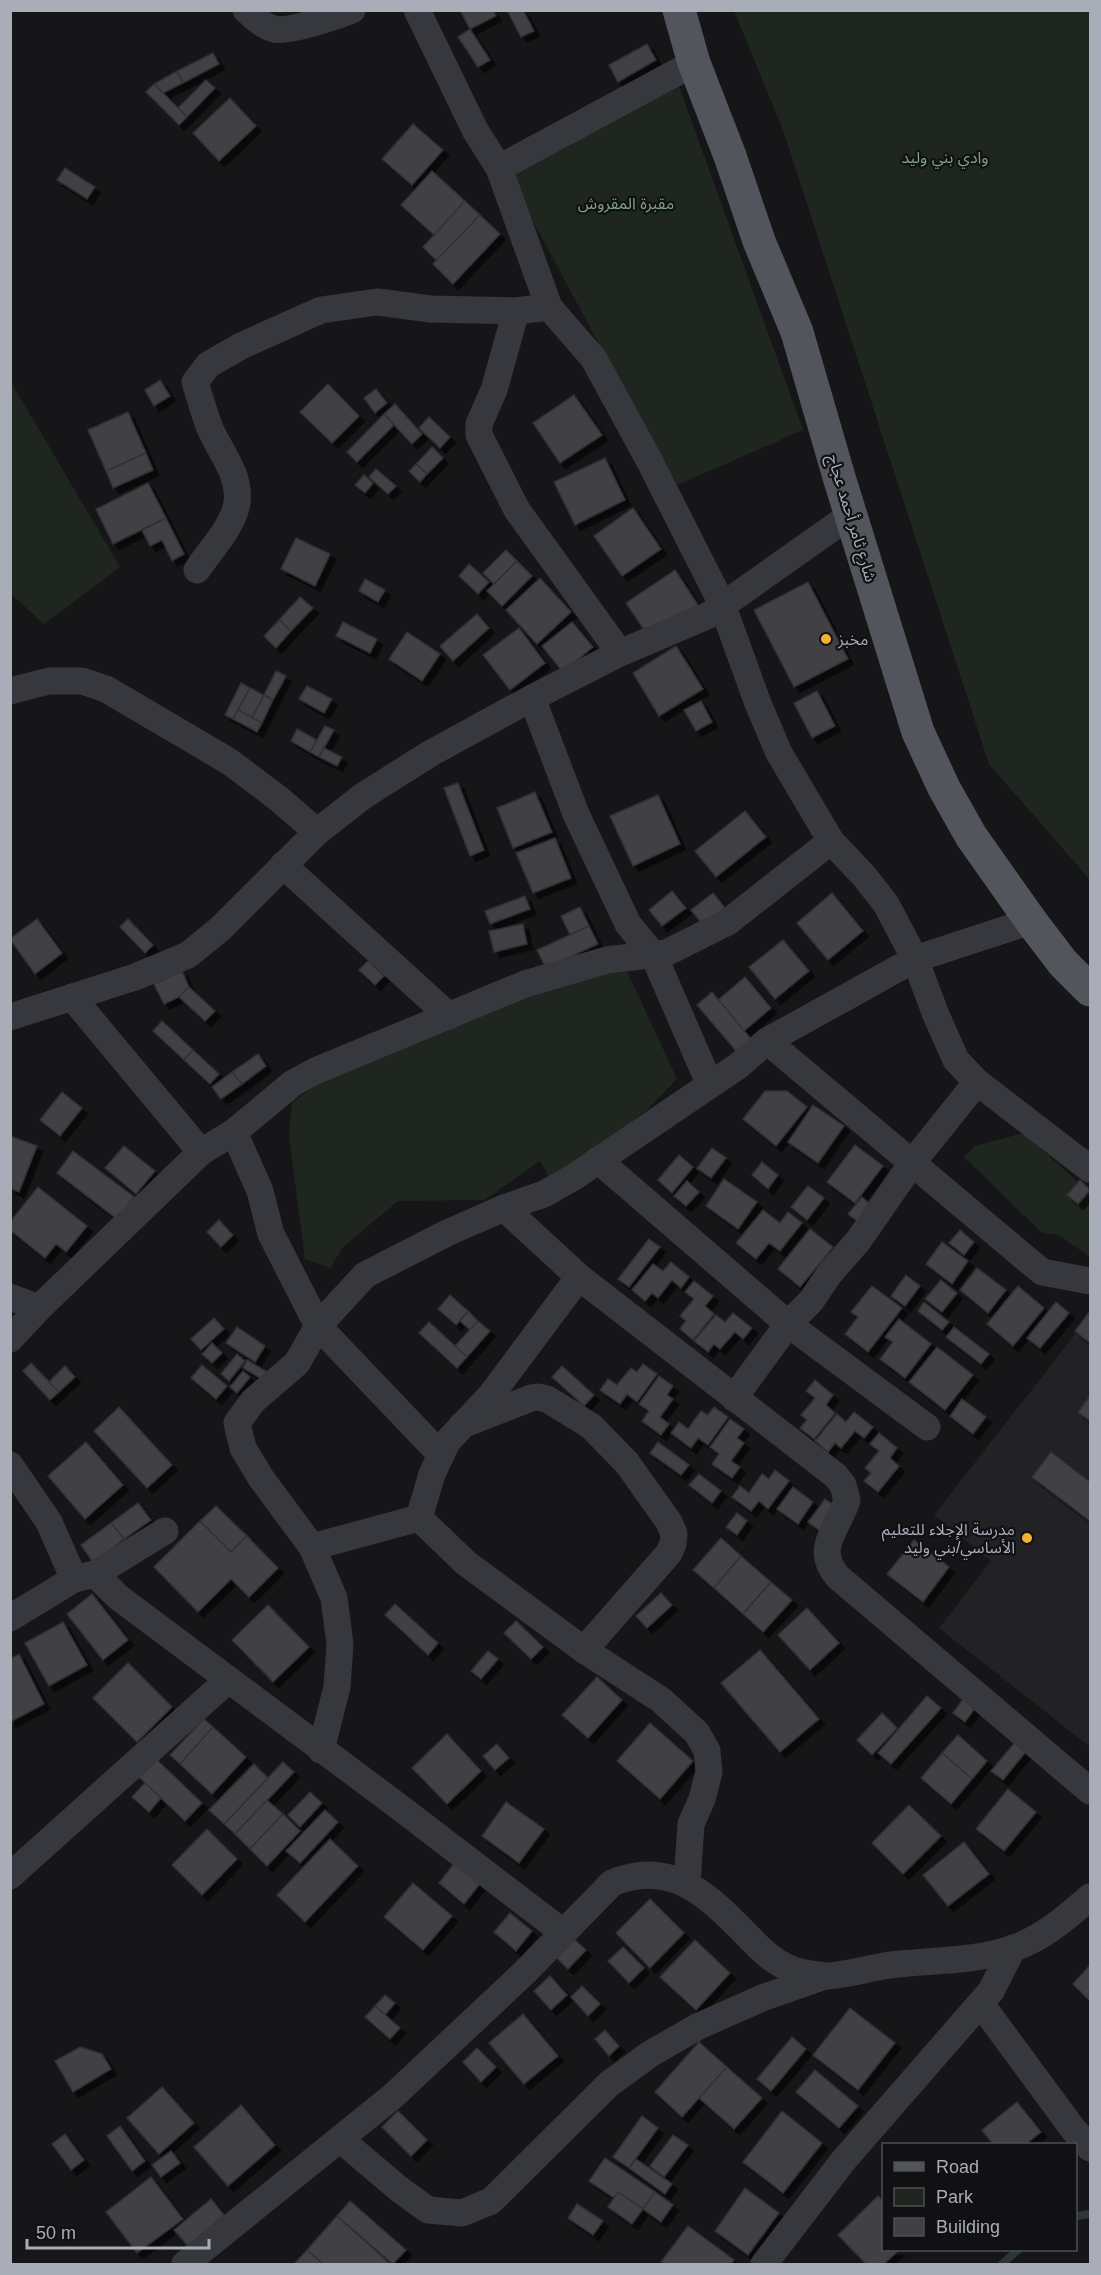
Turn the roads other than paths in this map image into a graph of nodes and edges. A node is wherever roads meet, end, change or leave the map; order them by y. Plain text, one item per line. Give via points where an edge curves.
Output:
1 (246, 10) edge
2 (352, 10) edge
3 (417, 10) edge
4 (679, 10) edge
5 (694, 63) junction
6 (499, 168) junction
7 (549, 307) junction
8 (516, 311) junction
9 (852, 514) junction
10 (197, 570) dead end
11 (722, 604) junction
12 (620, 653) junction
13 (10, 691) edge
14 (532, 698) junction
15 (317, 832) junction
16 (831, 841) junction
17 (283, 865) junction
18 (1031, 921) junction
19 (654, 956) junction
20 (915, 959) junction
21 (1090, 990) edge
22 (72, 998) junction
23 (449, 1016) junction
24 (10, 1017) edge
25 (766, 1041) junction
26 (977, 1082) junction
27 (710, 1085) junction
28 (234, 1132) junction
29 (201, 1152) junction
30 (598, 1161) junction
31 (912, 1163) junction
32 (1090, 1169) edge
33 (504, 1208) junction
34 (579, 1277) junction
35 (1090, 1281) edge
36 (10, 1297) edge
37 (39, 1308) junction
38 (788, 1324) junction
39 (318, 1326) junction
40 (10, 1339) edge
41 (734, 1398) junction
42 (462, 1425) junction
43 (927, 1427) dead end
44 (441, 1455) junction
45 (10, 1465) edge
46 (419, 1518) junction
47 (165, 1531) dead end
48 (312, 1547) junction
49 (84, 1577) junction
50 (10, 1618) edge
51 (584, 1650) junction
52 (228, 1680) junction
53 (321, 1750) junction
54 (1090, 1791) edge
55 (10, 1876) edge
56 (687, 1884) junction
57 (1090, 1897) edge
58 (564, 1933) junction
59 (1013, 1948) junction
60 (826, 1976) junction
61 (981, 2004) junction
62 (340, 2139) junction
63 (1090, 2148) edge
64 (185, 2265) edge
65 (764, 2265) edge

1 - 2 street via 262,24 288,30
3 - 6 street via 475,130
4 - 5 main road, شارع ثامر أحمد عجاج
5 - 6 street
5 - 9 main road, شارع ثامر أحمد عجاج via 797,332
6 - 7 street
7 - 8 street
7 - 11 street via 594,359
8 - 10 street via 431,309 377,302 321,310 208,365 195,382 237,486 237,503 231,520
8 - 12 street via 494,390 479,424 479,435 517,510
9 - 11 street
9 - 18 main road, شارع ثامر أحمد عجاج via 918,732 971,836
11 - 12 street via 709,615
11 - 16 street via 779,753
12 - 14 street
13 - 15 street via 49,681 82,681 106,689 230,762
14 - 15 street via 412,765
14 - 19 street via 576,814 628,924
15 - 17 street
16 - 19 street via 728,922 666,954
16 - 20 street via 886,904
17 - 22 street via 220,929 188,955
17 - 23 street
18 - 20 street
18 - 21 main road, شارع ثامر أحمد عجاج
19 - 23 street via 591,964 525,984
19 - 27 street
20 - 25 street
20 - 26 street via 956,1060
22 - 24 street
22 - 29 street
23 - 28 street via 315,1071 293,1083
25 - 27 street
25 - 31 street
26 - 31 street
26 - 32 street
27 - 30 street
28 - 29 street
28 - 39 street via 260,1191 271,1234
29 - 37 street
30 - 33 street via 544,1194
30 - 38 street
31 - 35 street via 1042,1272
31 - 38 street via 858,1241
33 - 34 street
33 - 39 street via 365,1275
34 - 41 street
34 - 42 street via 491,1395
36 - 37 street
37 - 40 street
38 - 41 street
38 - 43 street
39 - 44 street
39 - 48 street via 297,1363 253,1401 237,1422 243,1448
41 - 54 street via 843,1485 848,1500 826,1547 829,1567 838,1577
42 - 44 street
42 - 51 street via 531,1398 547,1399 606,1439 669,1522 674,1534 669,1553
44 - 46 street
45 - 49 street
46 - 48 street
46 - 51 street via 466,1563
47 - 49 street
48 - 53 street via 334,1598 340,1644 337,1687
49 - 50 street
49 - 52 street via 118,1597
51 - 56 street via 661,1700 697,1733 707,1751 710,1772 691,1824
52 - 53 street
52 - 55 street
53 - 58 street
56 - 58 street via 674,1878 645,1875 612,1883
56 - 60 street via 738,1926 768,1958 796,1971
57 - 59 street via 1054,1928
58 - 62 street via 393,2096
59 - 60 street via 975,1959 873,1967
59 - 61 street
60 - 62 street via 762,1998 699,2026 650,2054 609,2084 490,2200 462,2213 428,2210
61 - 63 street
61 - 65 street via 843,2161
62 - 64 street

